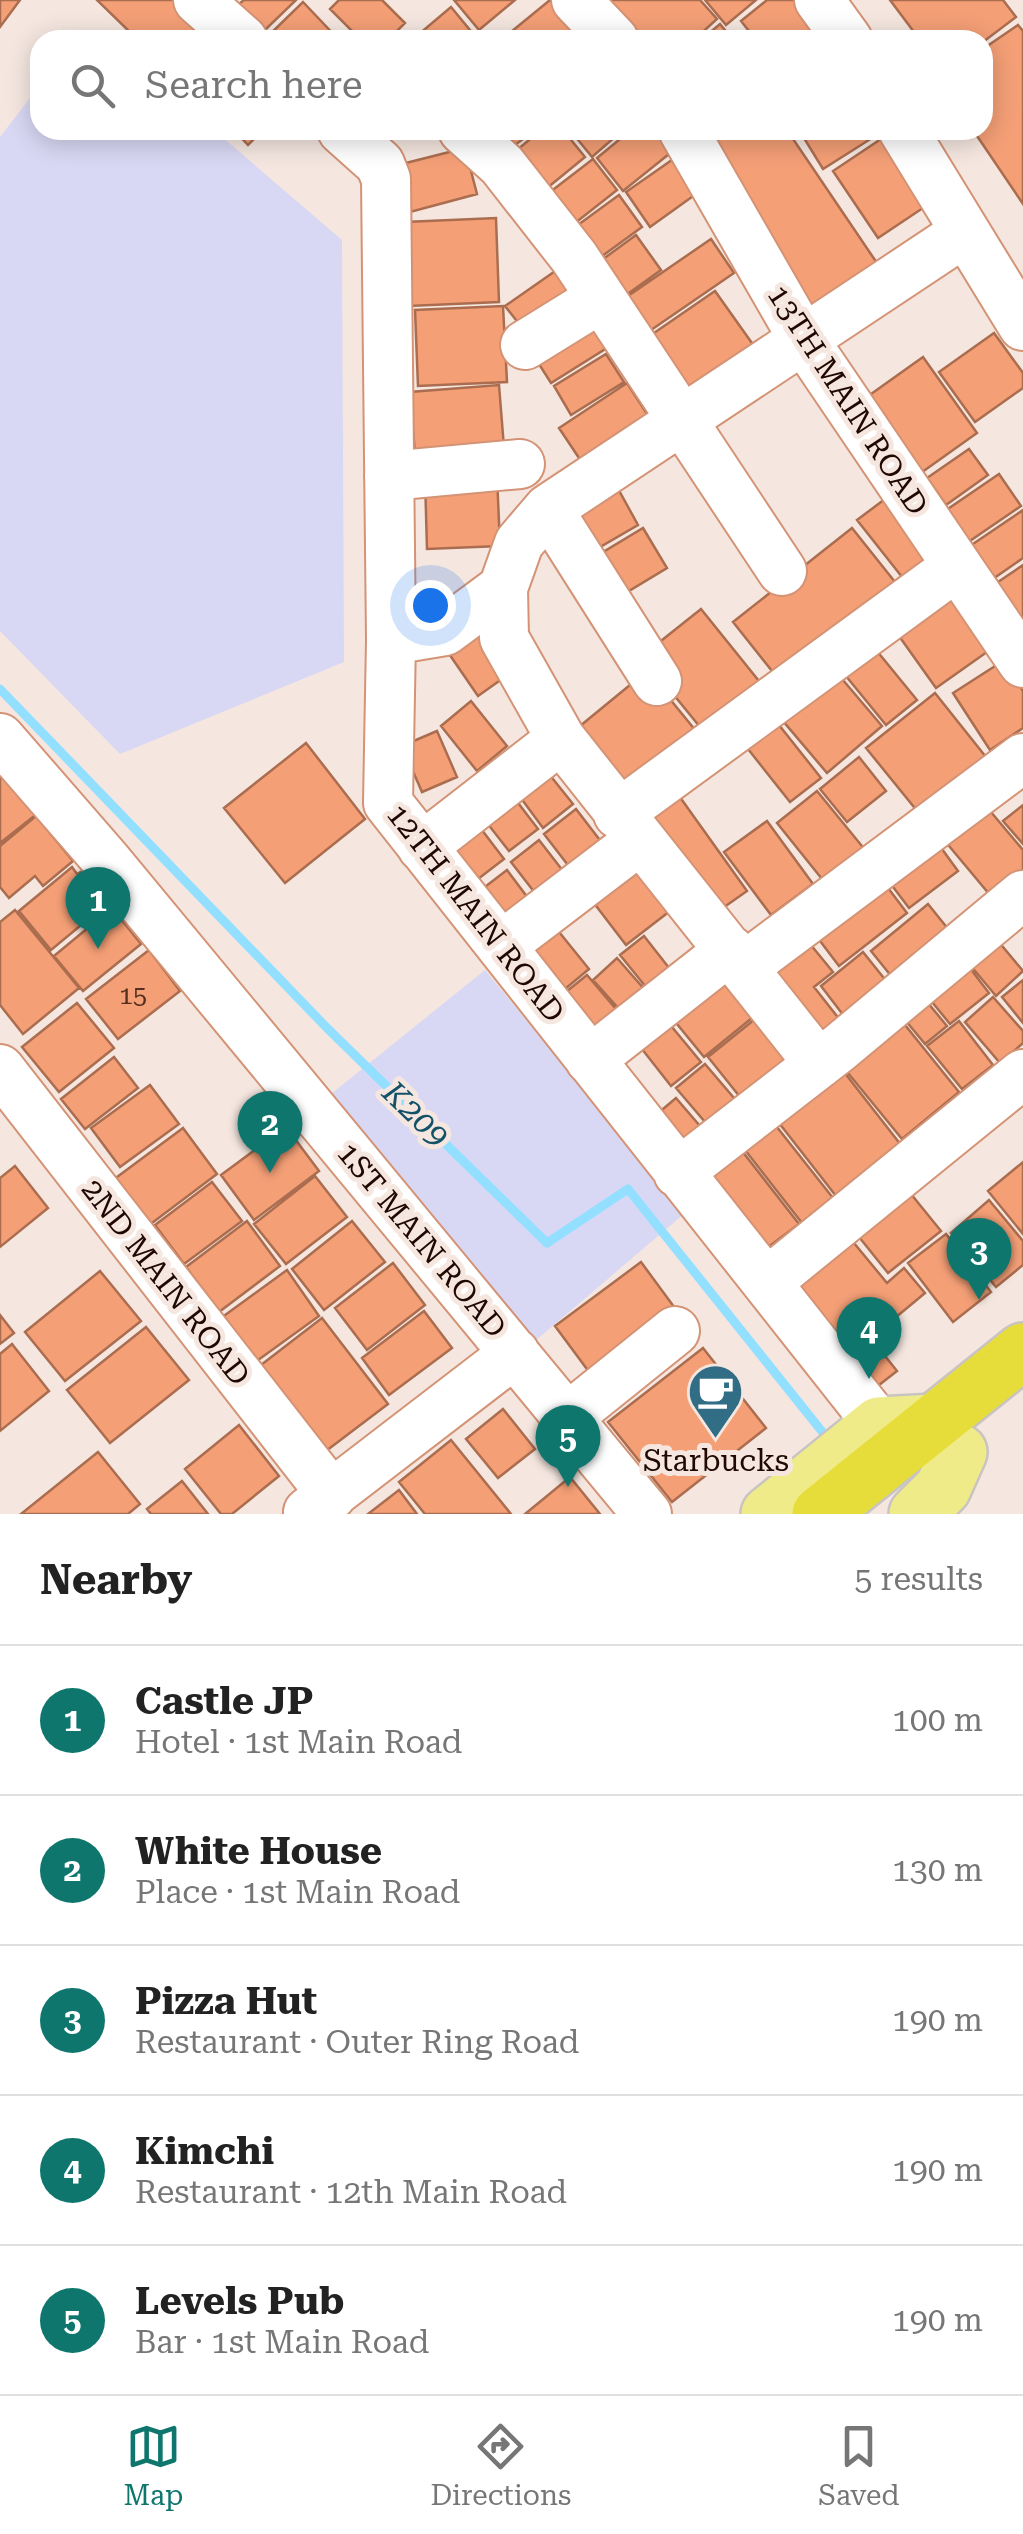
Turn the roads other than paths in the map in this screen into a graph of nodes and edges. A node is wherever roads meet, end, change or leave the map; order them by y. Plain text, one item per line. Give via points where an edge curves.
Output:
1 (198, 0) edge
2 (576, 0) edge
3 (820, 0) edge
4 (232, 30) edge
5 (604, 30) edge
6 (841, 30) edge
7 (353, 140) edge
8 (474, 140) edge
9 (689, 140) edge
10 (909, 140) edge
11 (965, 232) junction
12 (601, 298) junction
13 (1023, 326) edge
14 (802, 337) junction
15 (525, 345) dead end
16 (684, 422) junction
17 (520, 464) dead end
18 (389, 476) junction
19 (548, 509) junction
20 (957, 566) junction
21 (782, 571) dead end
22 (504, 588) junction
23 (392, 640) junction
24 (1023, 663) edge
25 (658, 681) dead end
26 (0, 738) edge
27 (561, 740) junction
28 (1023, 758) edge
29 (629, 827) junction
30 (422, 846) junction
31 (1023, 895) edge
32 (501, 946) junction
33 (738, 958) junction
34 (590, 1060) junction
35 (819, 1064) junction
36 (0, 1069) edge
37 (1023, 1074) edge
38 (678, 1173) junction
39 (767, 1282) junction
40 (675, 1332) dead end
41 (1023, 1351) edge
42 (516, 1353) junction
43 (1023, 1400) edge
44 (568, 1416) junction
45 (879, 1425) junction
46 (947, 1437) junction
47 (319, 1504) edge
48 (647, 1514) edge
49 (769, 1514) edge
50 (820, 1514) edge
51 (880, 1514) edge
52 (917, 1514) edge

1 - 4 street
2 - 5 street
3 - 6 street
7 - 18 street, 12TH MAIN ROAD via 380,164 386,179
8 - 12 street via 502,164
9 - 14 street, 13TH MAIN ROAD
10 - 11 street
11 - 13 street
11 - 14 street
12 - 15 street
12 - 16 street
14 - 16 street
14 - 20 street, 13TH MAIN ROAD
16 - 19 street
16 - 21 street
17 - 18 street
18 - 23 street, 12TH MAIN ROAD
19 - 22 street via 519,542
19 - 25 street
20 - 24 street, 13TH MAIN ROAD
20 - 29 street
22 - 23 street via 445,631
22 - 27 street via 504,638
23 - 30 street, 12TH MAIN ROAD via 386,798
26 - 42 street, 1ST MAIN ROAD
27 - 29 street
27 - 30 street
28 - 33 street
29 - 32 street
29 - 33 street
30 - 32 street, 12TH MAIN ROAD
31 - 35 street
32 - 34 street, 12TH MAIN ROAD
33 - 34 street
33 - 35 street
34 - 38 street, 12TH MAIN ROAD
35 - 38 street
36 - 47 street, 2ND MAIN ROAD
37 - 39 street
38 - 39 street, 12TH MAIN ROAD
39 - 45 street, 12TH MAIN ROAD
40 - 44 street
41 - 46 highway
42 - 44 street, 1ST MAIN ROAD
42 - 47 street
43 - 46 highway
44 - 48 street, 1ST MAIN ROAD
45 - 46 main road
45 - 49 main road
46 - 50 highway
46 - 51 highway
46 - 52 main road via 943,1488

